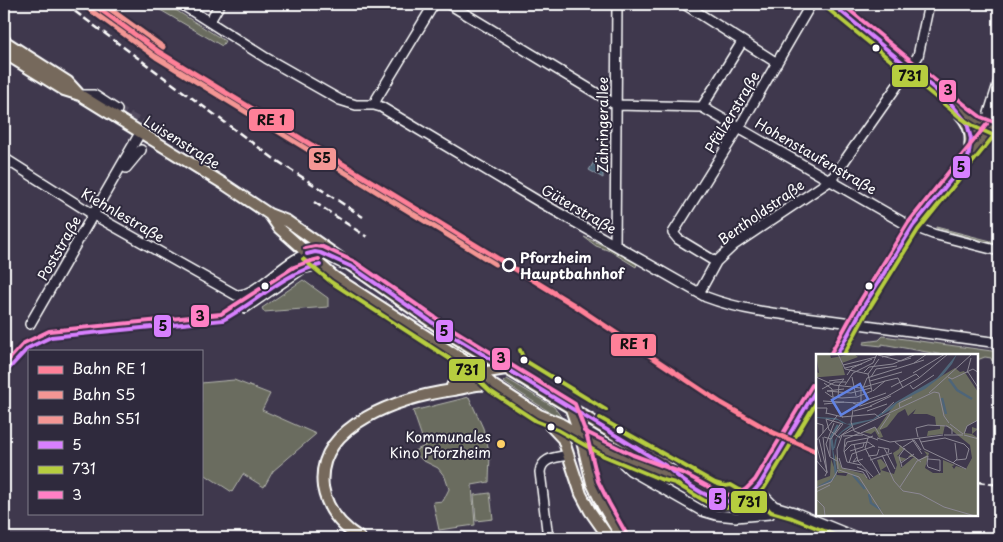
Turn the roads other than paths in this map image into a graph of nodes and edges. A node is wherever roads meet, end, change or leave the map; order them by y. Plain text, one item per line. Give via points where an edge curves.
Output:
1 (181, 4) edge
2 (220, 4) edge
3 (434, 4) edge
4 (449, 4) edge
5 (617, 4) edge
6 (684, 4) edge
7 (811, 4) edge
8 (832, 4) edge
9 (930, 4) edge
10 (210, 21) junction
11 (4, 41) edge
12 (742, 42) junction
13 (4, 53) edge
14 (777, 63) junction
15 (909, 68) junction
16 (999, 81) edge
17 (80, 95) junction
18 (948, 100) junction
19 (616, 104) junction
20 (374, 105) junction
21 (702, 107) junction
22 (117, 110) tunnel mouth
23 (739, 128) junction
24 (996, 129) edge
25 (140, 133) junction
26 (141, 150) tunnel mouth
27 (4, 158) edge
28 (968, 158) junction
29 (831, 180) junction
30 (111, 186) junction
31 (94, 214) junction
32 (269, 214) junction
33 (913, 226) junction
34 (615, 245) junction
35 (999, 251) edge
36 (307, 254) junction
37 (716, 262) junction
38 (320, 265) junction
39 (352, 267) junction
40 (302, 269) junction
41 (699, 293) junction
42 (245, 308) dead end
43 (854, 323) junction
44 (30, 324) dead end
45 (999, 343) edge
46 (837, 354) edge
47 (506, 369) junction
48 (481, 373) junction
49 (494, 386) junction
50 (816, 390) edge
51 (443, 391) junction
52 (571, 409) junction
53 (539, 415) junction
54 (581, 437) junction
55 (618, 437) junction
56 (607, 450) junction
57 (568, 455) junction
58 (587, 466) junction
59 (677, 477) junction
60 (766, 498) dead end
61 (774, 506) junction
62 (853, 537) edge
63 (360, 538) edge
64 (548, 538) edge
65 (609, 538) edge
66 (622, 538) edge

1 - 10 street, Güterstraße
2 - 10 street
3 - 20 street
4 - 19 street
5 - 19 street, Zähringerallee
6 - 12 street
7 - 14 street, Pfälzerstraße
8 - 15 main road
9 - 15 street, Bertholdstraße via 919,53
10 - 20 street, Güterstraße via 266,58 340,100 356,105
11 - 17 main road, Luisenstraße via 68,82
12 - 14 street
12 - 21 street, Pfälzerstraße
13 - 17 main road, Luisenstraße via 64,90
14 - 23 street, Pfälzerstraße
15 - 18 main road
15 - 29 street, Bertholdstraße
16 - 24 street via 989,113
17 - 22 street via 94,95
17 - 25 main road, Luisenstraße
18 - 24 main road via 974,120
18 - 28 main road via 970,129
19 - 21 street, Hohenstaufenstraße
19 - 34 street, Zähringerallee
20 - 34 street, Güterstraße
21 - 23 street, Hohenstaufenstraße
23 - 29 street, Hohenstaufenstraße
23 - 37 street, Pfälzerstraße via 673,233
24 - 28 main road
25 - 30 street, Poststraße
25 - 32 main road, Luisenstraße
26 - 30 street, Poststraße
27 - 31 street, Kiehnlestraße
28 - 33 main road
29 - 33 street, Hohenstaufenstraße
29 - 37 street, Bertholdstraße via 734,245
30 - 31 street, Poststraße
31 - 36 street, Kiehnlestraße via 240,295 247,294
31 - 44 street, Poststraße
32 - 36 main road, Luisenstraße
32 - 39 main road, Luisenstraße via 286,221
33 - 35 street, Hohenstaufenstraße
33 - 43 main road
34 - 41 street, Güterstraße
36 - 38 main road, Luisenstraße
36 - 39 street via 321,253
36 - 40 street
37 - 41 street, Bertholdstraße
38 - 40 street
38 - 48 main road, Luisenstraße
39 - 47 main road, Luisenstraße
40 - 42 street
41 - 43 street, Güterstraße via 742,308
43 - 45 street, Güterstraße
43 - 46 main road
47 - 48 main road
47 - 52 main road, Luisenstraße
48 - 49 main road, Luisenstraße
48 - 51 main road
49 - 51 main road via 482,384
49 - 53 main road, Luisenstraße
50 - 59 main road via 760,484 742,500 730,502 712,498
51 - 63 main road via 371,415 345,432 330,451 323,480 327,503 338,520
52 - 54 main road
52 - 55 main road, Luisenstraße
53 - 54 main road
53 - 57 main road via 561,436
54 - 56 main road
54 - 58 main road
55 - 56 main road via 619,442
55 - 59 main road, Luisenstraße via 666,466
56 - 58 main road via 592,452
56 - 59 main road via 662,474
56 - 61 street via 630,470 708,514 754,516 770,514
57 - 64 street via 546,460 540,467
57 - 65 main road via 581,494
58 - 66 main road via 599,499
60 - 61 street
61 - 62 street

